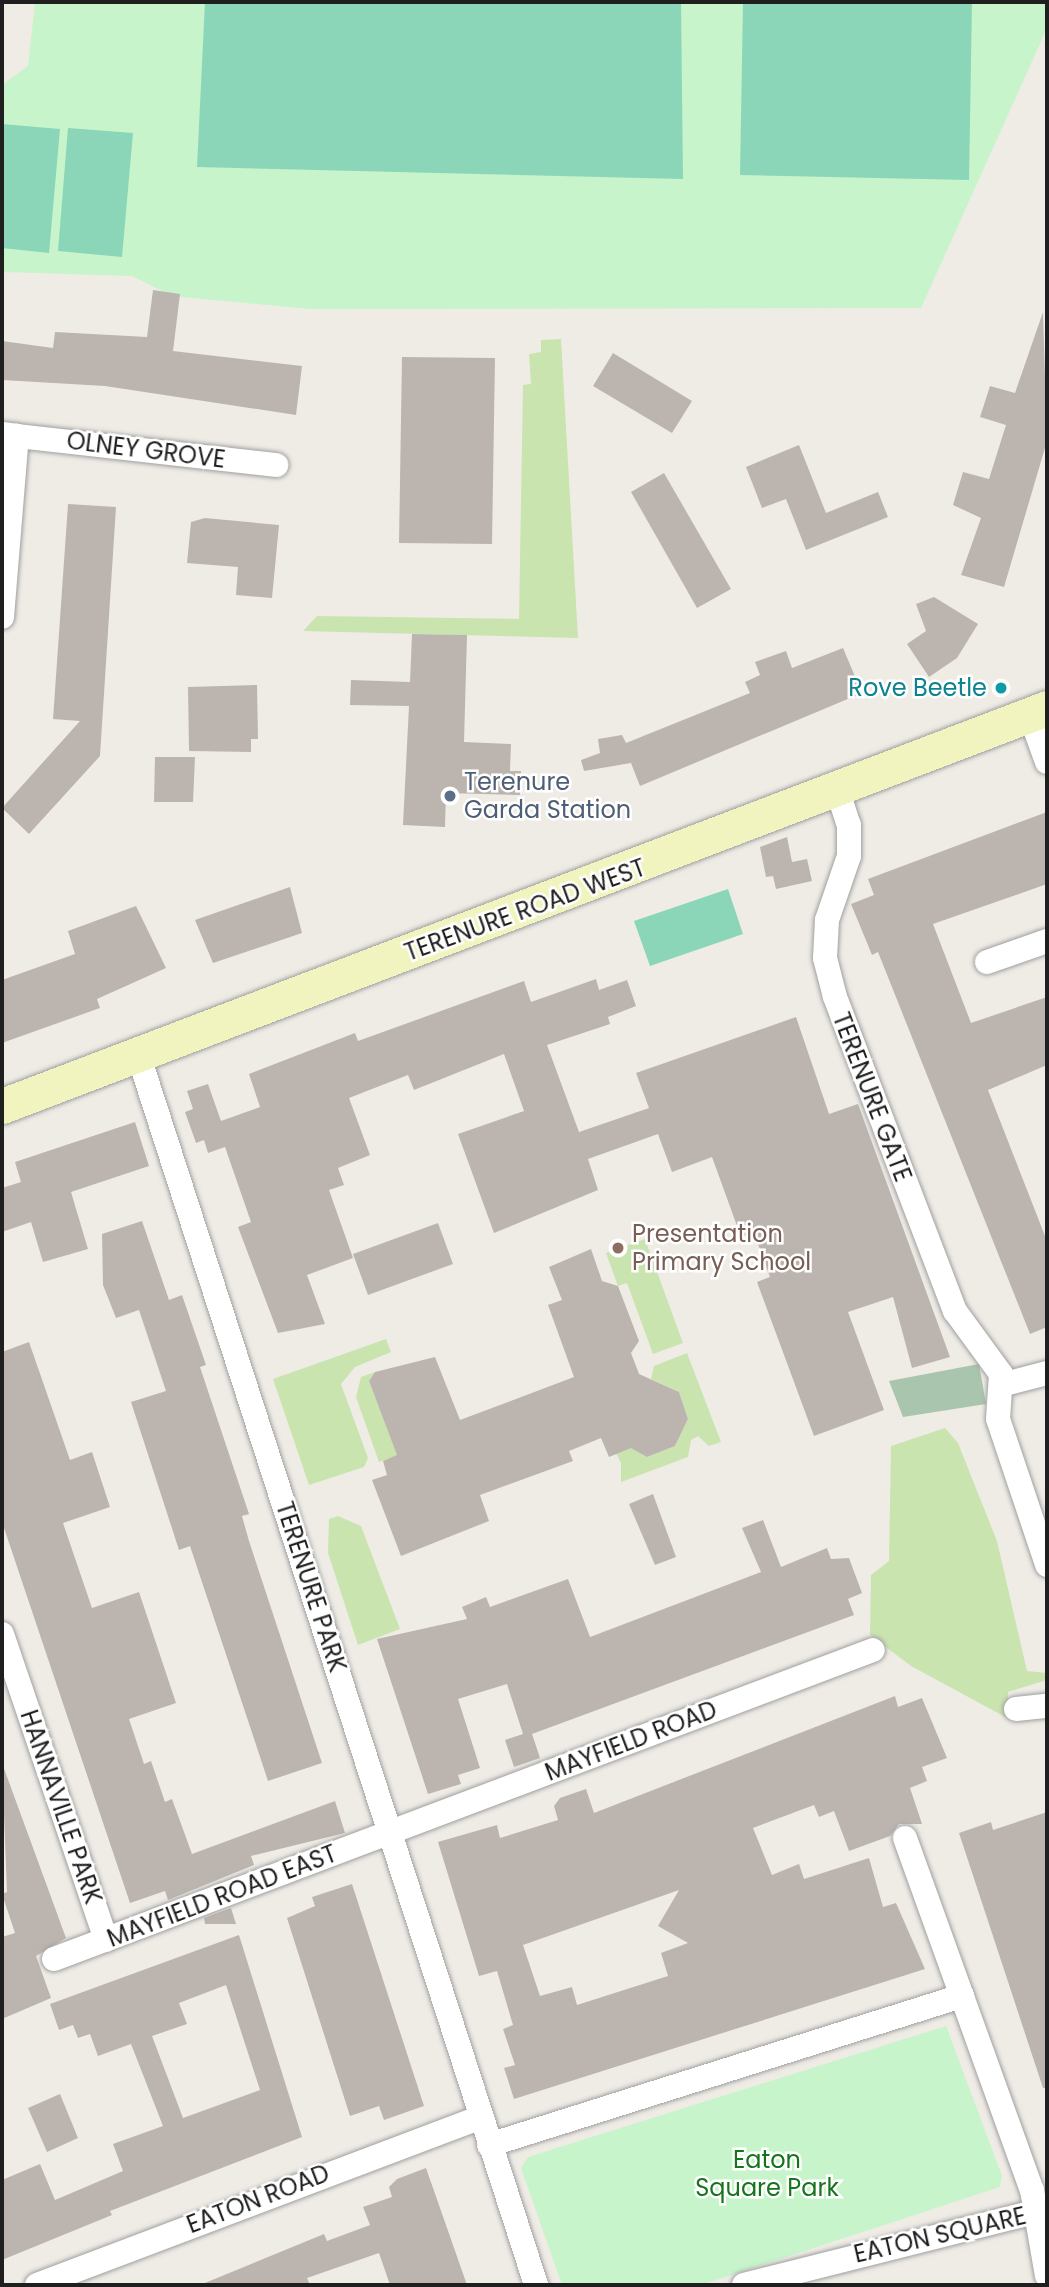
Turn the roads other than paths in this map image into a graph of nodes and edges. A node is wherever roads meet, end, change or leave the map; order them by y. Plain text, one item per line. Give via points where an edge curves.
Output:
1 (9, 435) edge
2 (276, 465) dead end
3 (2, 617) edge
4 (1039, 712) edge
5 (1047, 762) edge
6 (838, 792) junction
7 (1047, 941) edge
8 (987, 961) dead end
9 (139, 1057) junction
10 (2, 1106) edge
11 (1047, 1373) edge
12 (1001, 1385) junction
13 (1047, 1565) edge
14 (2, 1634) edge
15 (873, 1650) dead end
16 (1047, 1706) edge
17 (1016, 1709) dead end
18 (390, 1832) junction
19 (905, 1838) dead end
20 (106, 1940) junction
21 (54, 1959) dead end
22 (962, 1996) junction
23 (480, 2118) junction
24 (489, 2146) junction
25 (1038, 2211) junction
26 (1047, 2276) edge
27 (37, 2285) edge
28 (536, 2285) edge
29 (744, 2285) edge

1 - 2 street, OLNEY GROVE
1 - 3 street
4 - 5 street
4 - 6 main road, TERENURE ROAD WEST
6 - 9 main road, TERENURE ROAD WEST via 427,942 358,975
6 - 12 street, TERENURE GATE via 849,825 849,856 827,920 825,958 835,997 955,1311 995,1360
7 - 8 street
9 - 10 main road, TERENURE ROAD WEST
9 - 18 street, TERENURE PARK
11 - 12 street
12 - 13 street, TERENURE GATE via 998,1419
14 - 20 street, HANNAVILLE PARK
15 - 18 street, MAYFIELD ROAD
16 - 17 street
18 - 20 street, MAYFIELD ROAD EAST
18 - 23 street, TERENURE PARK
19 - 22 street, EATON SQUARE
20 - 21 street, MAYFIELD ROAD EAST
22 - 24 street
22 - 25 street, EATON SQUARE
23 - 24 street
23 - 27 street, EATON ROAD
24 - 28 street
25 - 26 street
25 - 29 street, EATON SQUARE

